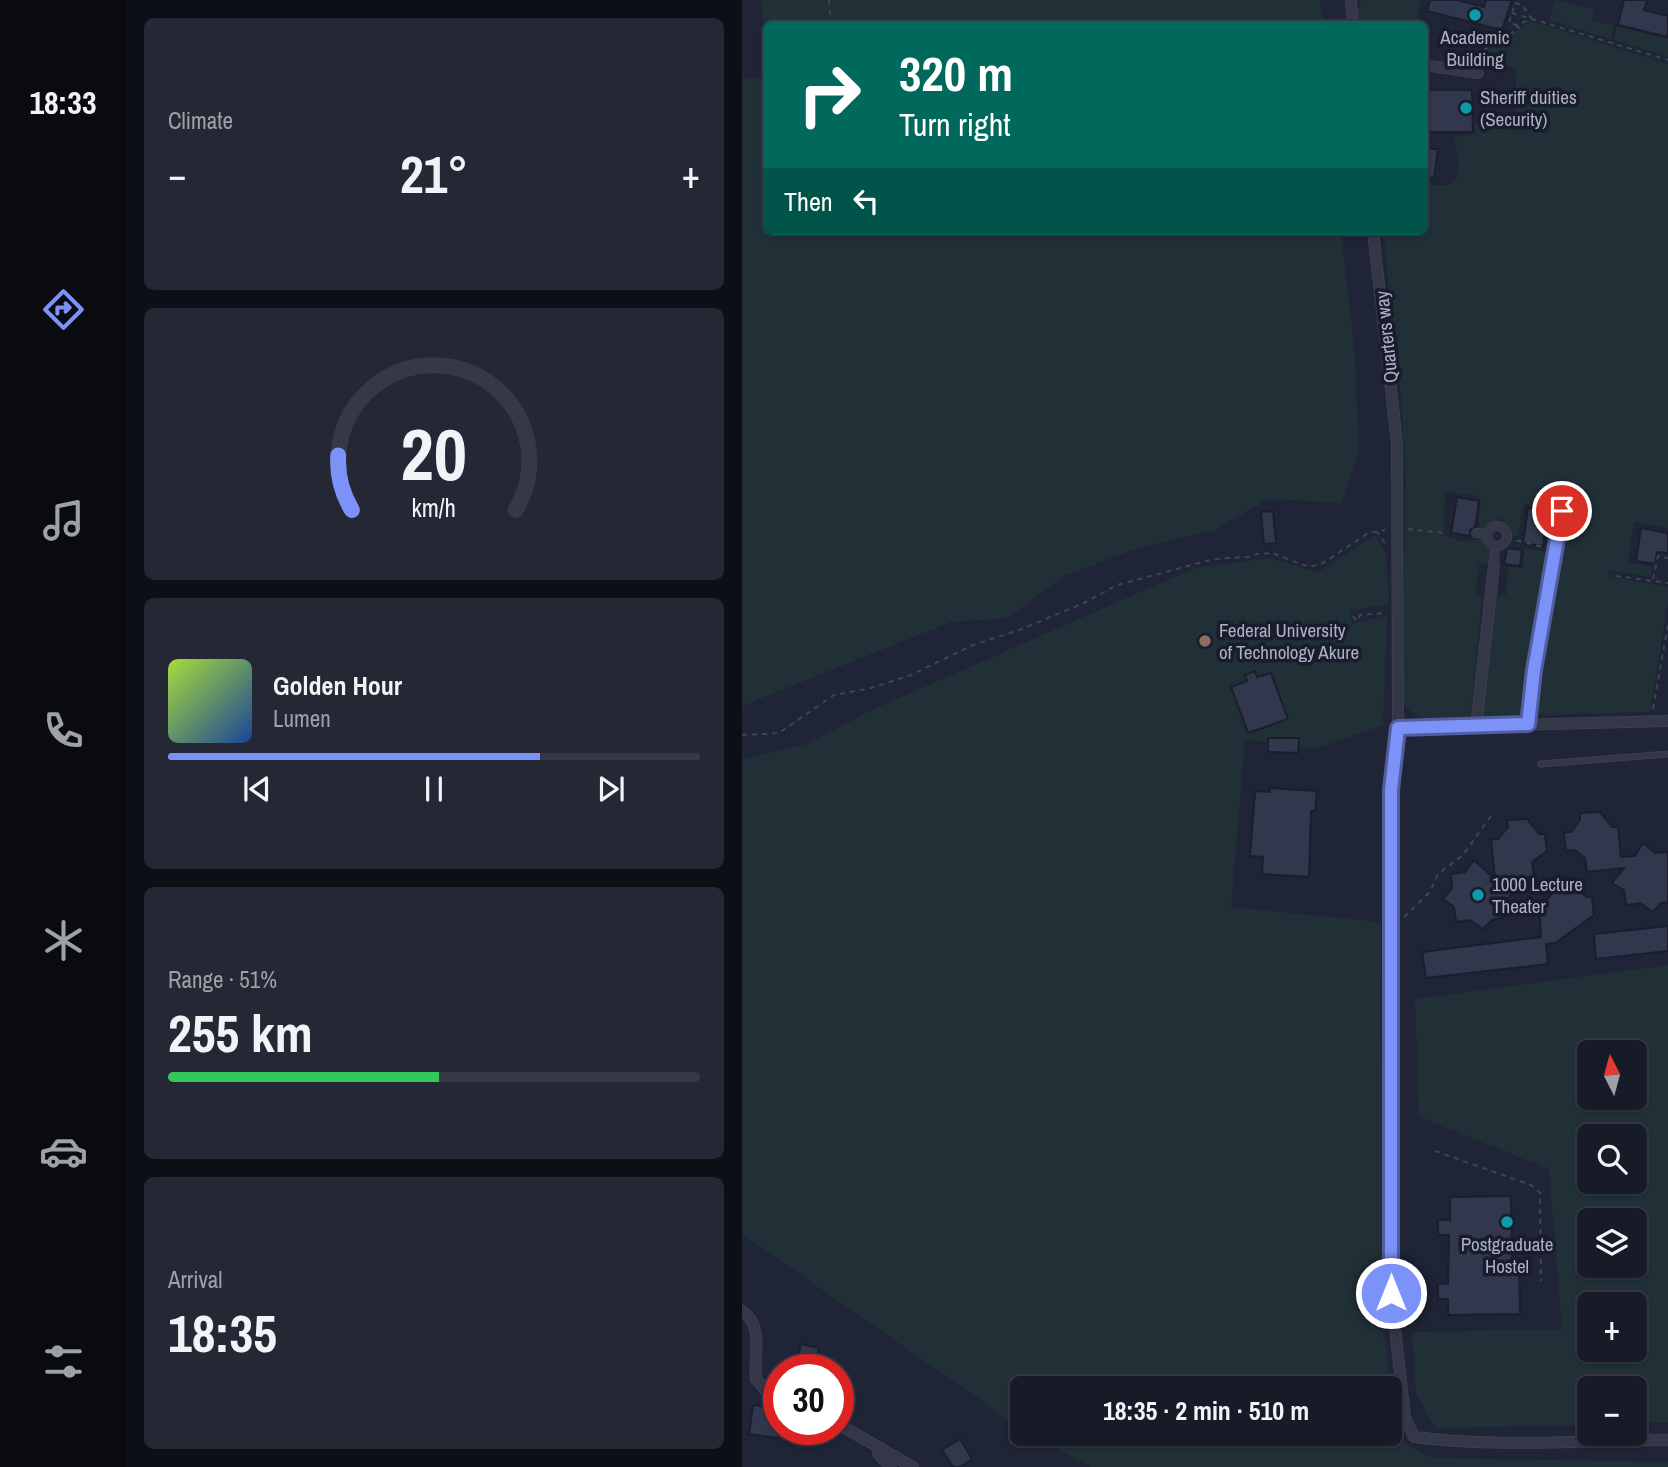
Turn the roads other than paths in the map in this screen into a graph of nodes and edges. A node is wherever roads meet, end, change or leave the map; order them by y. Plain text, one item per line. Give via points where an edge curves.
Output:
1 (1351, 0) edge
2 (1353, 21) edge
3 (1428, 66) edge
4 (1478, 73) dead end
5 (1373, 235) edge
6 (1562, 511) dead end
7 (1476, 533) dead end
8 (1487, 534) junction
9 (1495, 546) junction
10 (1494, 565) joint
11 (1668, 721) edge
12 (1528, 724) junction
13 (1476, 726) junction
14 (1398, 728) junction
15 (1668, 754) edge
16 (1541, 764) dead end
17 (742, 1311) edge
18 (763, 1387) edge
19 (856, 1433) joint
20 (1668, 1440) edge
21 (891, 1467) edge
22 (913, 1467) edge

1 - 2 street
3 - 4 street
5 - 14 street, Quarters way via 1397,443
6 - 12 street
7 - 8 street
8 - 9 street
8 - 9 street via 1499,523 1506,532 1507,538
9 - 10 street
10 - 13 street
11 - 12 street
12 - 13 street
13 - 14 street
14 - 20 street, Quarters way via 1391,790 1391,1293 1405,1418 1414,1437 1444,1441
15 - 16 lane
17 - 18 street via 756,1332 756,1379
19 - 21 street
19 - 22 street

